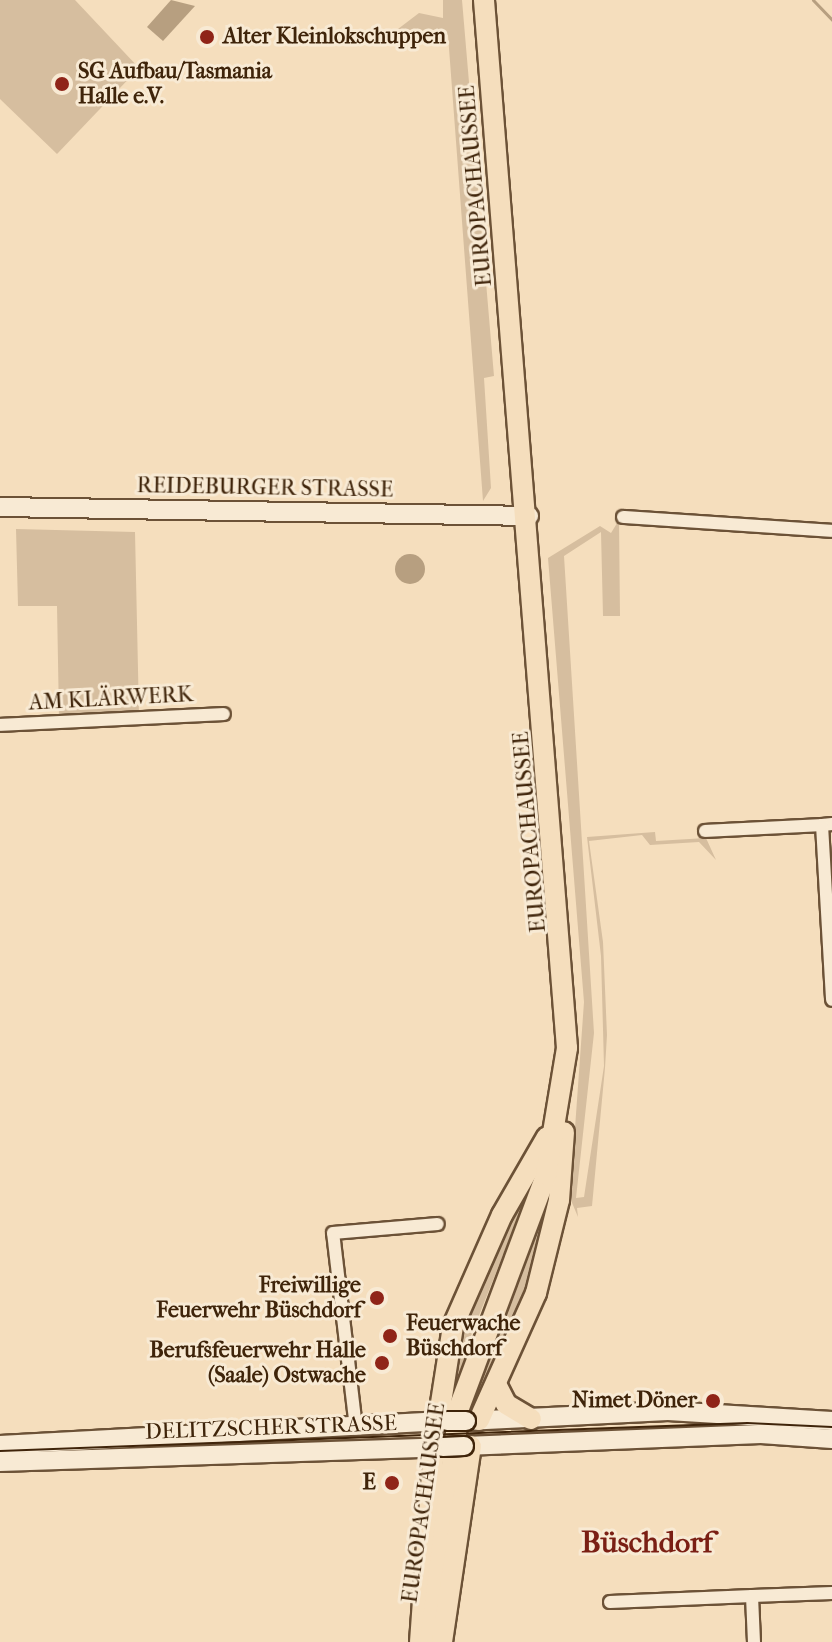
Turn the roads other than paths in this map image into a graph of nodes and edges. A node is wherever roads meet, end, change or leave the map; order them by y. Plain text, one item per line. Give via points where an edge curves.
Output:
1 (484, 0) edge
2 (0, 507) edge
3 (529, 516) junction
4 (623, 517) dead end
5 (832, 531) edge
6 (224, 714) dead end
7 (0, 725) edge
8 (827, 825) edge
9 (705, 831) dead end
10 (832, 1000) edge
11 (562, 1100) junction
12 (438, 1224) dead end
13 (496, 1384) junction
14 (531, 1419) junction
15 (473, 1420) junction
16 (442, 1421) junction
17 (832, 1421) edge
18 (356, 1428) junction
19 (832, 1439) edge
20 (0, 1445) edge
21 (467, 1446) junction
22 (439, 1447) junction
23 (0, 1462) edge
24 (832, 1593) edge
25 (752, 1596) junction
26 (610, 1602) dead end
27 (420, 1642) edge
28 (430, 1642) edge
29 (442, 1642) edge
30 (754, 1642) edge

1 - 3 main road, EUROPACHAUSSEE
2 - 3 main road, REIDEBURGER STRASSE
3 - 11 main road, EUROPACHAUSSEE via 566,983
4 - 5 street
6 - 7 street, AM KLÄRWERK
8 - 9 street
8 - 10 street
11 - 13 main road via 564,1171 554,1226 536,1293
11 - 16 main road via 453,1326
11 - 28 main road, EUROPACHAUSSEE via 542,1187 459,1408
12 - 18 street, DELITZSCHER STRASSE via 333,1233
13 - 14 main road via 506,1404
13 - 15 main road
14 - 15 main road, DELITZSCHER STRASSE
14 - 17 main road, DELITZSCHER STRASSE via 668,1411
15 - 16 main road, DELITZSCHER STRASSE, bridge
15 - 21 main road
16 - 18 main road, DELITZSCHER STRASSE
16 - 22 main road
18 - 20 main road, DELITZSCHER STRASSE
19 - 21 main road, DELITZSCHER STRASSE via 761,1434
21 - 22 main road, DELITZSCHER STRASSE, bridge
21 - 29 main road
22 - 23 main road, DELITZSCHER STRASSE
22 - 27 main road
24 - 25 street
25 - 26 street
25 - 30 street

